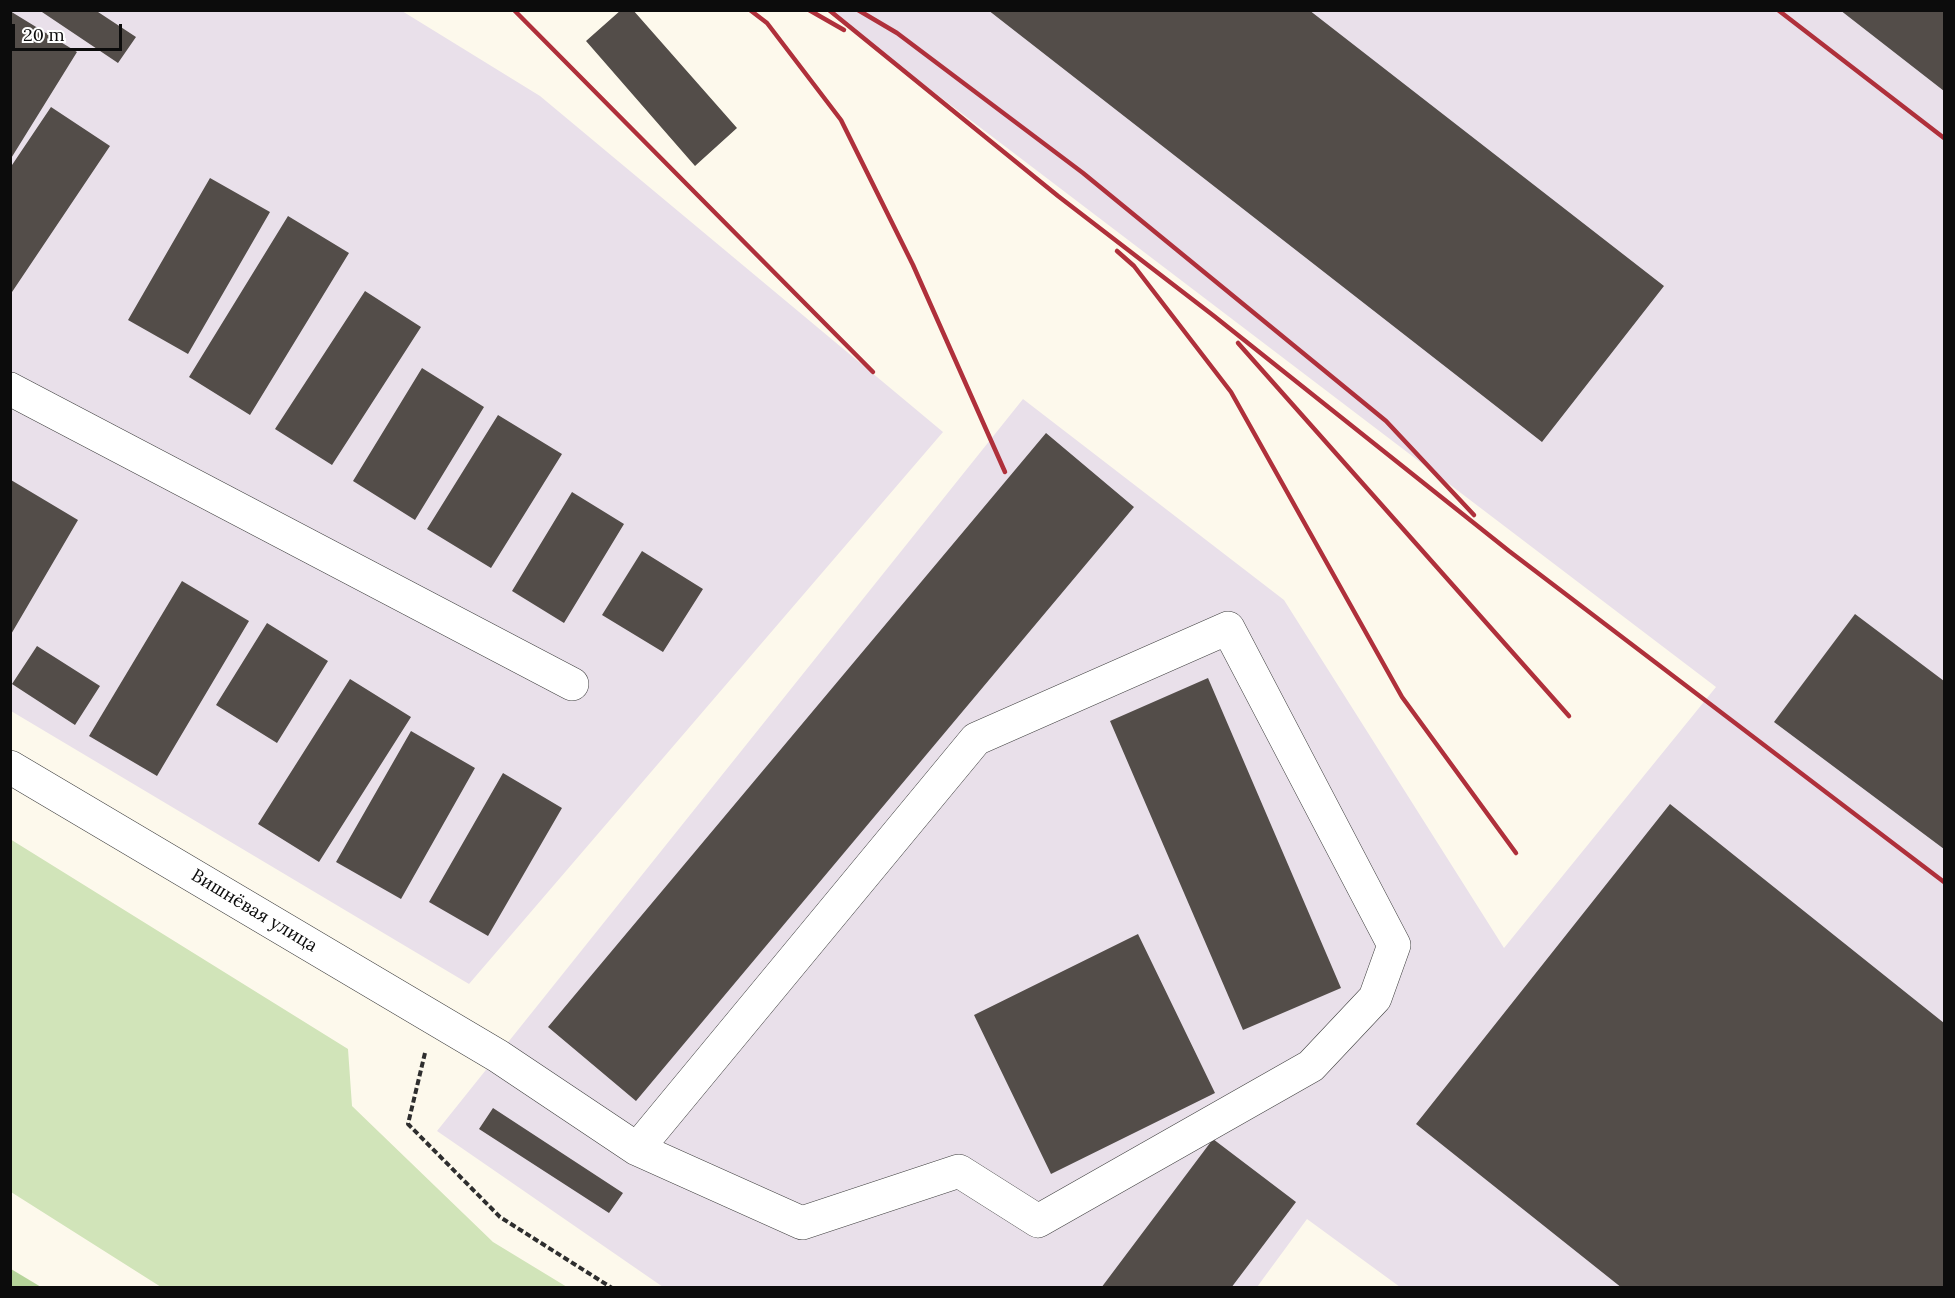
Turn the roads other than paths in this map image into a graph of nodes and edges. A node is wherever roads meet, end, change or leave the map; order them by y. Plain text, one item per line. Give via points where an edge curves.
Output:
1 (10, 389) edge
2 (572, 684) dead end
3 (10, 767) edge
4 (637, 1149) junction

1 - 2 street
3 - 4 street, Вишнёвая улица via 498,1056
4 - 4 street, Вишнёвая улица via 802,1223 959,1171 1038,1221 1311,1066 1375,998 1394,945 1228,628 976,740

